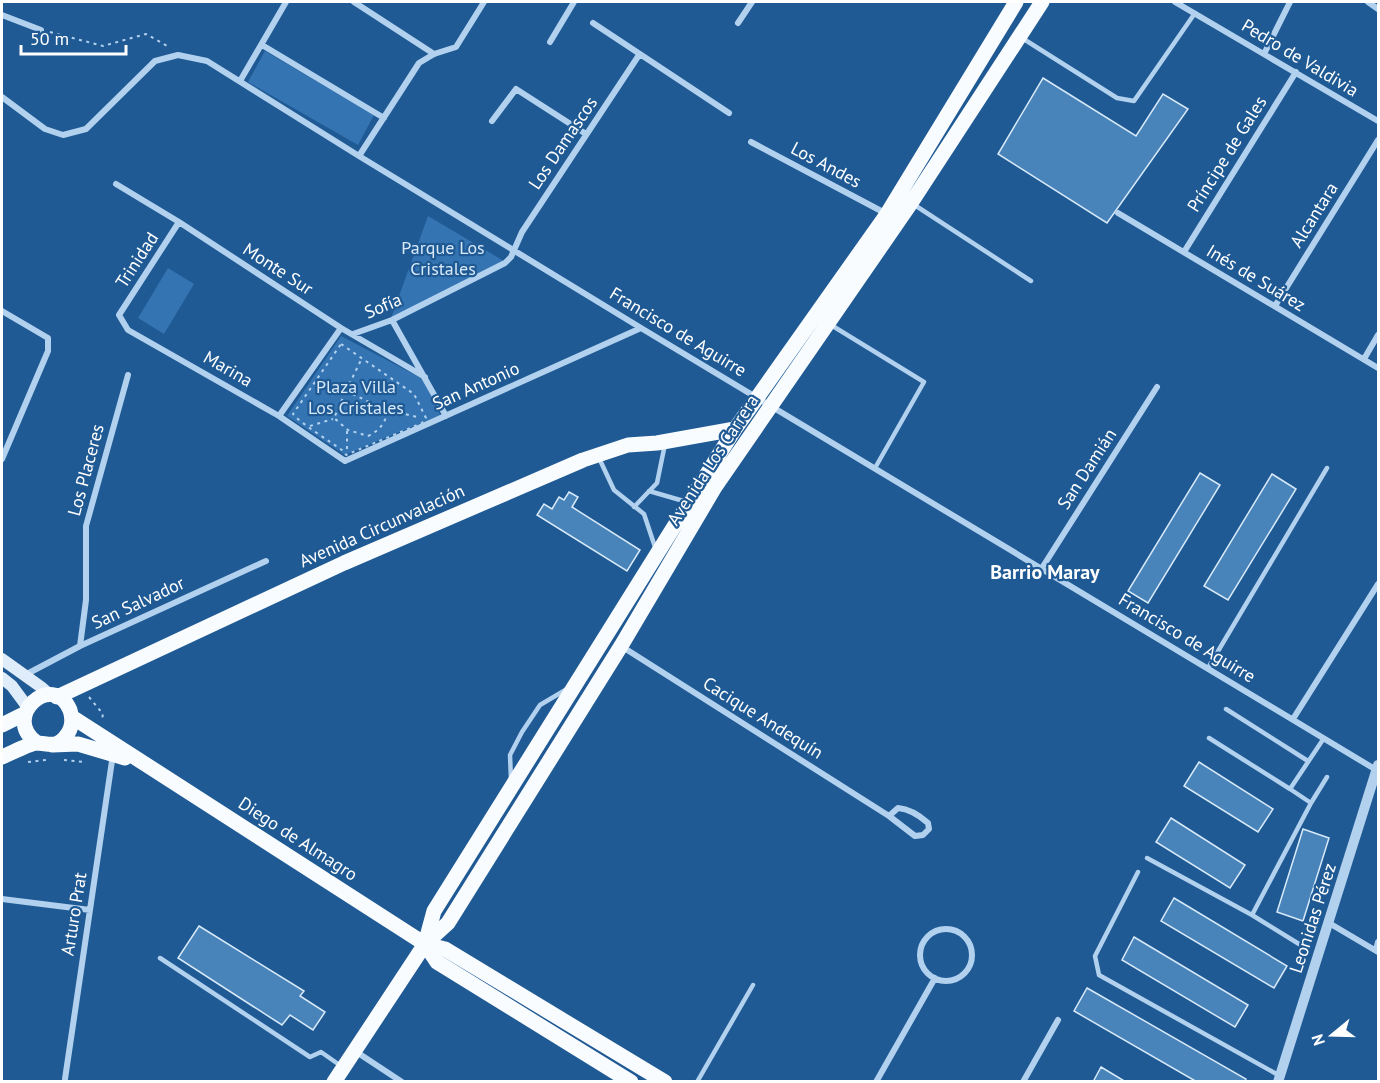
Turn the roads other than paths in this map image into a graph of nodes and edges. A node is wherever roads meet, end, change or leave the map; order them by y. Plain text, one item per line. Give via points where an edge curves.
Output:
1 (286, 2) edge
2 (354, 2) edge
3 (484, 2) edge
4 (574, 2) edge
5 (753, 2) edge
6 (1016, 2) edge
7 (1042, 2) edge
8 (1175, 2) edge
9 (1290, 2) edge
10 (1368, 2) edge
11 (1378, 9) edge
12 (1196, 13) junction
13 (2, 15) edge
14 (593, 23) dead end
15 (738, 23) dead end
16 (41, 30) road end
17 (1019, 37) junction
18 (550, 42) dead end
19 (262, 45) junction
20 (434, 54) junction
21 (1264, 54) junction
22 (639, 55) junction
23 (1296, 72) junction
24 (240, 81) junction
25 (2, 97) edge
26 (729, 113) dead end
27 (384, 118) junction
28 (492, 121) dead end
29 (1378, 121) edge
30 (586, 134) junction
31 (1378, 140) edge
32 (751, 142) dead end
33 (359, 156) junction
34 (116, 183) dead end
35 (911, 203) junction
36 (1118, 213) dead end
37 (887, 214) junction
38 (179, 222) junction
39 (514, 249) junction
40 (1184, 252) junction
41 (1031, 281) dead end
42 (1275, 306) junction
43 (2, 311) edge
44 (120, 315) joint
45 (392, 320) junction
46 (828, 323) junction
47 (341, 328) junction
48 (641, 328) junction
49 (353, 334) junction
50 (1378, 335) edge
51 (1364, 359) junction
52 (1378, 368) edge
53 (128, 375) dead end
54 (424, 377) junction
55 (1157, 387) dead end
56 (758, 398) junction
57 (772, 406) junction
58 (279, 416) junction
59 (446, 416) junction
60 (735, 429) junction
61 (666, 441) junction
62 (324, 448) joint
63 (598, 455) junction
64 (2, 459) edge
65 (875, 468) junction
66 (1327, 468) dead end
67 (649, 491) junction
68 (689, 503) junction
69 (634, 507) junction
70 (657, 554) junction
71 (266, 561) dead end
72 (1042, 568) junction
73 (1378, 584) edge
74 (80, 646) junction
75 (621, 646) junction
76 (2, 659) edge
77 (1208, 668) junction
78 (25, 676) junction
79 (2, 678) edge
80 (53, 696) junction
81 (1226, 709) dead end
82 (24, 710) junction
83 (72, 717) junction
84 (1293, 719) junction
85 (2, 725) edge
86 (1209, 738) dead end
87 (1324, 738) junction
88 (45, 749) junction
89 (113, 754) junction
90 (2, 757) edge
91 (1308, 761) junction
92 (150, 767) junction
93 (1378, 769) edge
94 (1328, 777) dead end
95 (1290, 789) junction
96 (1311, 802) junction
97 (890, 816) junction
98 (1147, 858) dead end
99 (1138, 872) dead end
100 (2, 899) edge
101 (90, 910) junction
102 (1252, 915) junction
103 (1329, 922) junction
104 (1378, 942) edge
105 (425, 944) junction
106 (1299, 944) dead end
107 (1377, 951) edge
108 (160, 958) dead end
109 (934, 978) junction
110 (753, 985) dead end
111 (1058, 1020) dead end
112 (354, 1051) junction
113 (344, 1068) junction
114 (64, 1078) dead end
115 (1279, 1079) edge
116 (334, 1082) edge
117 (402, 1082) edge
118 (631, 1082) edge
119 (665, 1082) edge
120 (697, 1082) edge
121 (876, 1082) edge
122 (1023, 1082) edge

1 - 19 street
2 - 20 street
3 - 20 street via 456,47
4 - 18 street
5 - 15 street
6 - 37 main road, Avenida Los Carrera
7 - 17 main road, Avenida Los Carrera
8 - 12 street, Pedro de Valdivia
9 - 21 street
10 - 11 street
12 - 17 lane via 1134,101 1117,98
12 - 21 street, Pedro de Valdivia
13 - 16 street
14 - 22 street
17 - 35 main road, Avenida Los Carrera
19 - 24 street
19 - 27 street
20 - 27 street via 419,63
21 - 23 street, Pedro de Valdivia
22 - 26 street
22 - 30 street, Los Damascos
23 - 29 street, Pedro de Valdivia
23 - 40 street, Príncipe de Gales
24 - 25 street, Francisco de Aguirre via 207,61 178,55 155,61 86,129 63,135 45,129
24 - 33 street, Francisco de Aguirre
27 - 33 street
28 - 30 street via 516,89
30 - 39 street, Los Damascos
31 - 42 street, Alcantara
32 - 37 street, Los Andes
33 - 39 street, Francisco de Aguirre
34 - 38 street, Monte Sur
35 - 41 lane
35 - 46 main road, Avenida Los Carrera
36 - 40 street, Inés de Suárez
37 - 56 main road, Avenida Los Carrera
38 - 44 street, Trinidad
38 - 47 street, Monte Sur
39 - 45 street, Sofía via 505,263
39 - 48 street, Francisco de Aguirre
40 - 42 street, Inés de Suárez
42 - 51 street, Inés de Suárez
43 - 64 street via 48,338 48,351
44 - 58 street, Marina via 128,330
45 - 49 street, Sofía
45 - 54 street
46 - 57 main road, Avenida Los Carrera
46 - 65 lane via 924,382
47 - 49 street, Monte Sur
47 - 58 street
48 - 56 street, Francisco de Aguirre
48 - 59 street, San Antonio
49 - 54 street, Monte Sur
50 - 51 street
51 - 52 street, Inés de Suárez
53 - 74 street, Los Placeres via 86,526 86,600
54 - 59 street
55 - 72 street, San Damián
56 - 57 street, Francisco de Aguirre
56 - 60 main road, Avenida Los Carrera
57 - 65 street, Francisco de Aguirre
57 - 75 main road, Avenida Los Carrera via 715,487
58 - 62 street, Marina
59 - 62 street, San Antonio via 345,461
60 - 61 main road, Avenida Circunvalación
60 - 68 main road, Avenida Los Carrera
61 - 63 main road, Avenida Circunvalación via 628,445
61 - 67 lane via 657,483
63 - 69 lane via 614,490
63 - 80 main road, Avenida Circunvalación via 344,563
65 - 72 street, Francisco de Aguirre
66 - 77 lane
67 - 68 lane
67 - 69 lane
68 - 70 main road, Avenida Los Carrera
69 - 70 lane via 644,514
70 - 105 main road, Avenida Los Carrera via 434,911
71 - 74 street, San Salvador
72 - 77 street, Francisco de Aguirre
73 - 84 street
74 - 78 street, San Salvador
75 - 97 street, Cacique Andequín
75 - 105 main road, Avenida Los Carrera via 448,923
76 - 78 main road
77 - 84 street, Francisco de Aguirre
78 - 80 main road
79 - 82 main road via 12,686
80 - 82 main road, Avenida Circunvalación via 37,697
80 - 83 main road via 67,705
81 - 91 lane
82 - 85 main road, Avenida Circunvalación
82 - 88 main road via 26,735
83 - 88 main road via 62,741
83 - 92 main road, Diego de Almagro
84 - 87 street, Francisco de Aguirre
86 - 95 lane
87 - 91 lane
87 - 93 street, Francisco de Aguirre
88 - 89 main road, Diego de Almagro via 78,744
88 - 90 main road
89 - 92 main road, Diego de Almagro
89 - 101 street, Arturo Prat
91 - 95 lane
92 - 105 main road, Diego de Almagro
93 - 103 street, Leonidas Pérez
94 - 96 lane
95 - 96 lane
96 - 102 lane
97 - 97 street, Cacique Andequín via 898,808 906,809 924,819 929,829 915,836
98 - 102 lane
99 - 115 lane via 1095,956 1099,975
100 - 101 street
101 - 114 street, Arturo Prat
102 - 106 lane
103 - 107 street
103 - 115 street, Leonidas Pérez
104 - 107 street
105 - 112 main road, Avenida Los Carrera
105 - 118 main road, Diego de Almagro via 437,962
105 - 119 main road, Diego de Almagro via 446,949
108 - 113 lane via 310,1057 321,1052
109 - 109 street via 922,964 921,956 931,934 943,929 965,936 971,947 968,969 951,981
109 - 121 street
110 - 120 lane
111 - 122 street
112 - 113 main road, Avenida Los Carrera
112 - 117 street
113 - 116 main road, Avenida Los Carrera

